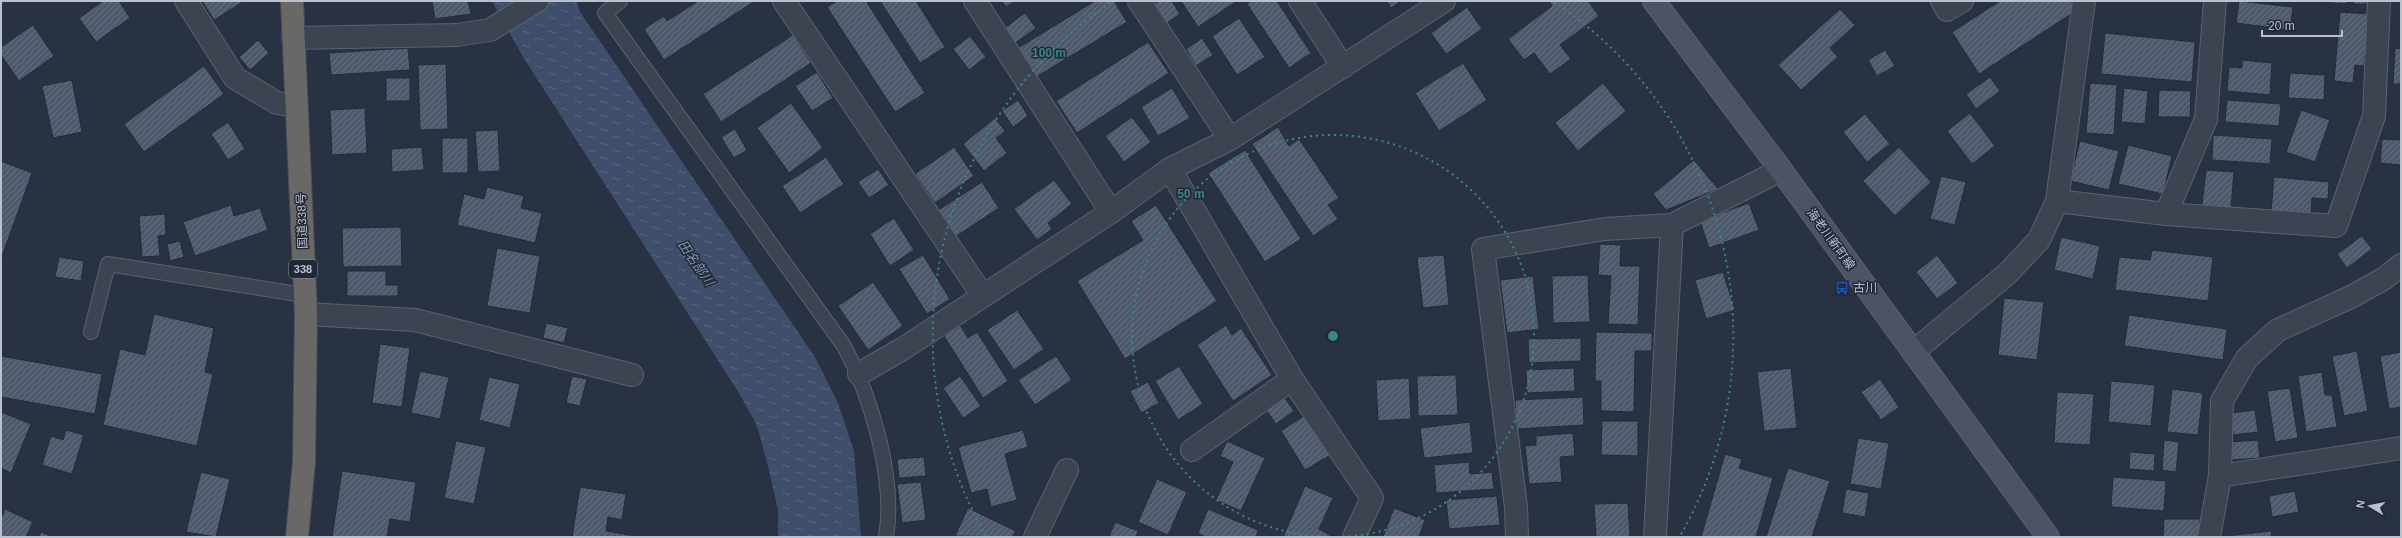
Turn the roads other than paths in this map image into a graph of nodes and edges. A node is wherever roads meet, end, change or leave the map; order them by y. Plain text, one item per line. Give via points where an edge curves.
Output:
1 (186, 1) edge
2 (292, 1) edge
3 (536, 1) edge
4 (620, 1) edge
5 (784, 1) edge
6 (975, 1) edge
7 (1139, 1) edge
8 (1300, 1) edge
9 (1444, 1) edge
10 (1654, 1) edge
11 (1942, 1) edge
12 (1962, 1) edge
13 (2084, 1) edge
14 (2214, 1) edge
15 (2379, 1) edge
16 (293, 38) junction
17 (1343, 67) junction
18 (296, 106) junction
19 (1230, 139) junction
20 (1170, 170) junction
21 (1781, 170) junction
22 (2057, 201) junction
23 (1111, 212) junction
24 (2166, 214) junction
25 (1672, 225) junction
26 (2401, 265) edge
27 (983, 296) junction
28 (305, 304) junction
29 (91, 332) dead end
30 (1913, 352) junction
31 (859, 374) junction
32 (632, 375) dead end
33 (1292, 379) junction
34 (2401, 448) edge
35 (1192, 450) dead end
36 (1066, 470) dead end
37 (2220, 476) junction
38 (297, 537) edge
39 (886, 537) edge
40 (1035, 537) edge
41 (1354, 537) edge
42 (1517, 537) edge
43 (1655, 537) edge
44 (2048, 537) edge
45 (2209, 537) edge

1 - 18 street via 235,78 276,103
2 - 16 highway, 国道338号 / 338
3 - 16 street via 490,30 457,35
4 - 31 lane via 605,13 844,346
5 - 27 street
6 - 23 street
7 - 19 street
8 - 17 street
9 - 17 street
10 - 21 main road, 海老川新町線
11 - 12 street via 1947,10
13 - 22 street
14 - 24 street via 2206,119
15 - 24 street via 2374,116 2336,226
16 - 18 highway, 国道338号 / 338
17 - 19 street
18 - 28 highway, 国道338号 / 338
19 - 20 street
20 - 23 street
20 - 33 street
21 - 25 street
21 - 30 main road, 海老川新町線
22 - 24 street
22 - 30 street via 2038,240 2007,274
23 - 27 street
25 - 42 street via 1605,229 1483,249 1516,507
25 - 43 street
26 - 37 street via 2385,278 2351,297 2278,330 2247,358 2222,401
27 - 31 street
28 - 29 lane via 108,264
28 - 32 street via 415,320
28 - 38 highway, 国道338号 / 338 via 304,462
30 - 44 main road, 海老川新町線
31 - 39 lane via 887,471
33 - 35 street
33 - 41 street via 1372,498
34 - 37 street
36 - 40 street
37 - 45 street

